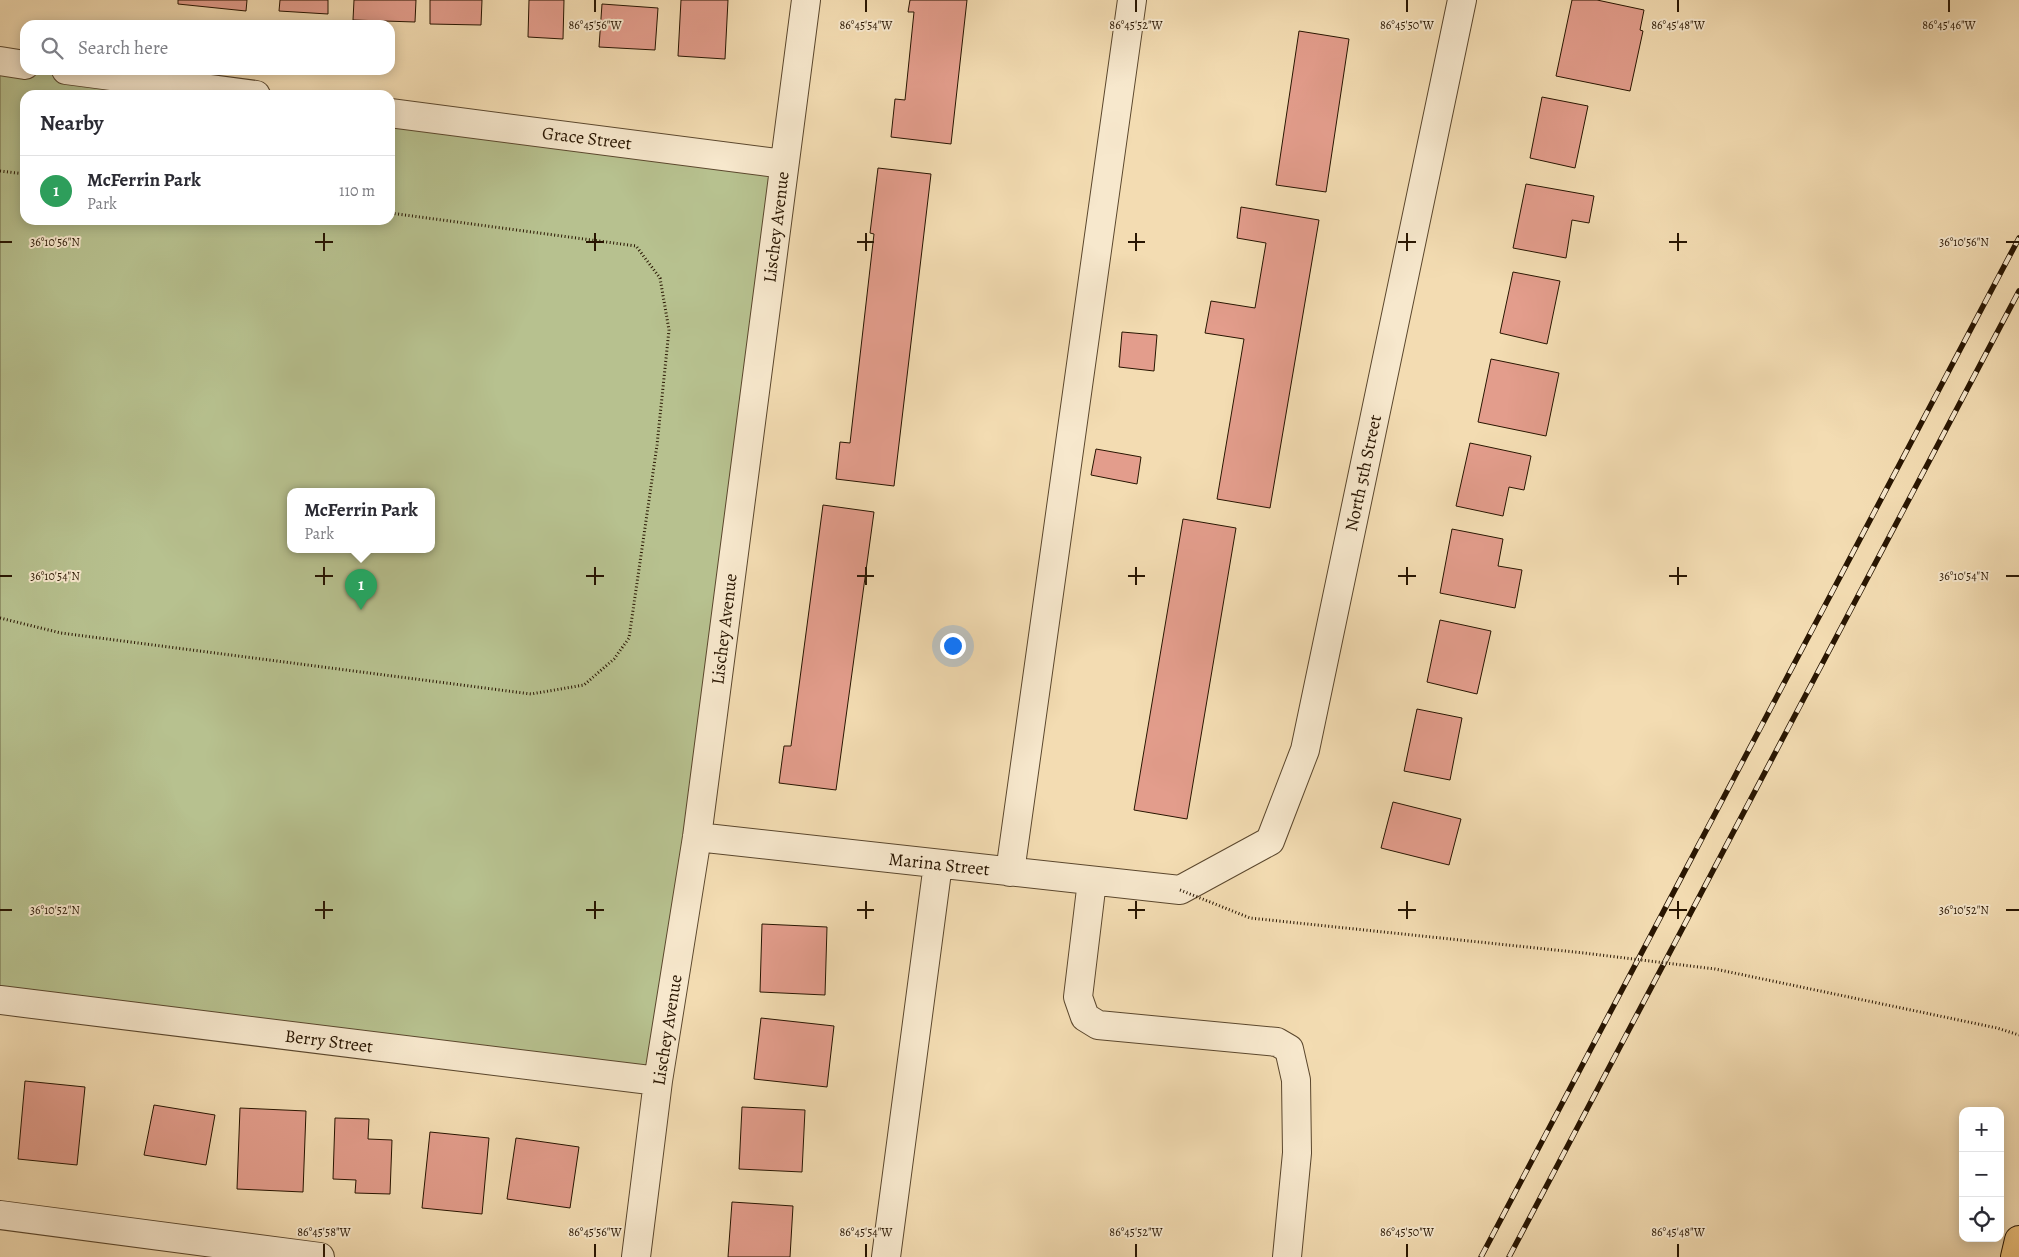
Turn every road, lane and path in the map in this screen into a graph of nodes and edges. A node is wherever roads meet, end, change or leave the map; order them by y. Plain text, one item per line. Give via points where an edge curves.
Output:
1 (806, 0) edge
2 (1132, 0) edge
3 (1462, 0) edge
4 (0, 61) edge
5 (20, 64) edge
6 (104, 75) edge
7 (218, 90) edge
8 (395, 114) edge
9 (784, 164) junction
10 (0, 171) edge
11 (20, 173) edge
12 (395, 214) edge
13 (0, 618) edge
14 (697, 837) junction
15 (938, 864) junction
16 (1010, 872) junction
17 (1092, 880) junction
18 (1180, 890) junction
19 (0, 1000) edge
20 (2019, 1035) edge
21 (658, 1081) junction
22 (0, 1215) edge
23 (2019, 1240) edge
24 (320, 1257) edge
25 (636, 1257) edge
26 (886, 1257) edge
27 (1287, 1257) edge
28 (2015, 1257) edge

1 - 9 street, Lischey Avenue
2 - 16 street
3 - 18 street, North 5th Street via 1305,750 1270,841
4 - 5 street
6 - 7 street
8 - 9 street, Grace Street
9 - 14 street, Lischey Avenue
10 - 11 path
12 - 13 path via 636,246 660,278 669,330 657,445 629,638 614,659 584,685 531,694 61,633
14 - 15 street, Marina Street
14 - 21 street, Lischey Avenue
15 - 16 street, Marina Street
15 - 26 street
16 - 17 street, Marina Street
17 - 18 street, Marina Street
17 - 27 street via 1078,997 1085,1017 1098,1025 1277,1042 1289,1049 1296,1080 1297,1153
18 - 20 path, bridge via 1250,918 1715,969
19 - 21 street, Berry Street
21 - 25 street, Lischey Avenue
22 - 24 street
23 - 28 highway

